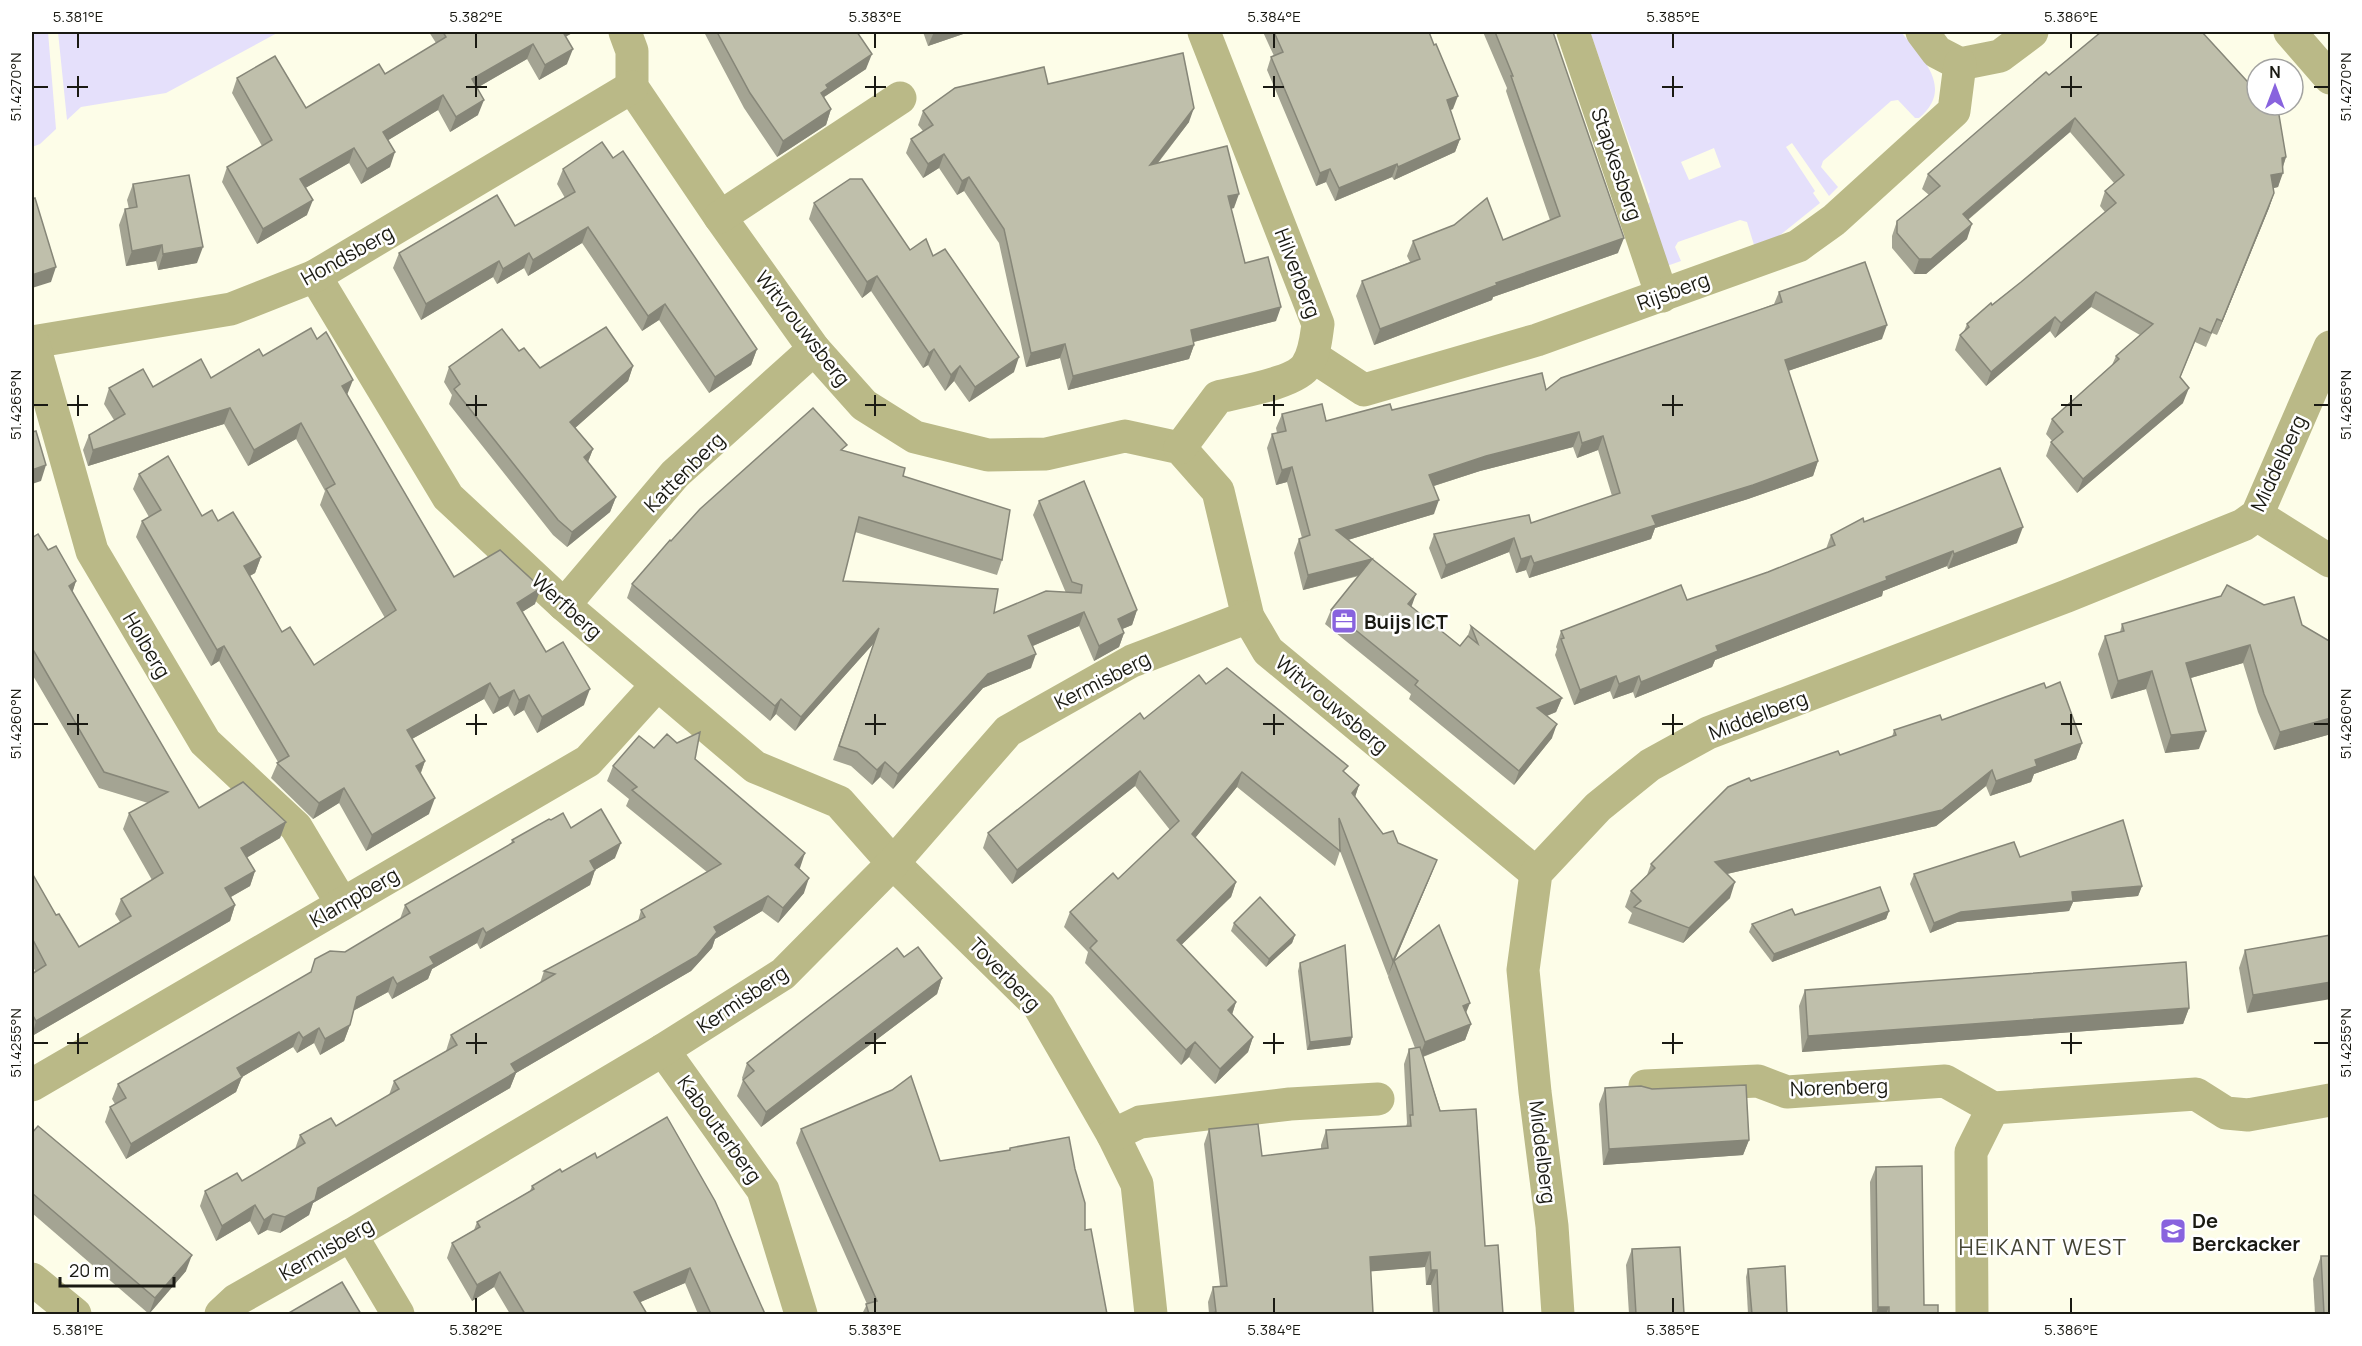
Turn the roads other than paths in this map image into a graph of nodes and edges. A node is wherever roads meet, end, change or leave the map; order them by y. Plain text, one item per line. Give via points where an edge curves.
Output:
1 (625, 32) edge
2 (1204, 32) edge
3 (1573, 32) edge
4 (1922, 32) edge
5 (2032, 32) edge
6 (2290, 32) edge
7 (1960, 64) junction
8 (2331, 78) edge
9 (632, 87) junction
10 (900, 98) dead end
11 (720, 217) junction
12 (315, 276) junction
13 (1662, 296) junction
14 (32, 342) edge
15 (2331, 347) edge
16 (814, 349) junction
17 (1312, 356) junction
18 (1180, 448) junction
19 (2257, 515) junction
20 (2331, 561) edge
21 (564, 605) junction
22 (1248, 616) junction
23 (657, 685) junction
24 (893, 863) junction
25 (1536, 873) junction
26 (342, 904) junction
27 (663, 1050) junction
28 (32, 1085) edge
29 (1645, 1086) edge
30 (1378, 1099) dead end
31 (2331, 1100) edge
32 (1993, 1108) junction
33 (1113, 1135) junction
34 (351, 1235) junction
35 (32, 1279) edge
36 (75, 1314) edge
37 (221, 1314) edge
38 (398, 1314) edge
39 (801, 1314) edge
40 (1151, 1314) edge
41 (1558, 1314) edge
42 (1972, 1314) edge

1 - 9 street via 632,51
2 - 17 street, Hilverberg via 1318,324
3 - 13 street, Stapkesberg
4 - 7 street via 1936,52
5 - 7 street via 2000,56
6 - 8 street
7 - 13 street, Rijsberg via 1954,111 1834,220 1798,246
9 - 11 street, Witvrouwsberg
9 - 12 street, Hondsberg
10 - 11 street
11 - 16 street, Witvrouwsberg
12 - 14 street, Hondsberg via 231,309
12 - 21 street, Werfberg via 448,497
13 - 17 street, Rijsberg via 1538,340 1364,390
14 - 26 street, Holberg via 92,551 205,742 296,827
15 - 19 street, Middelberg
16 - 18 street, Witvrouwsberg via 864,405 915,437 988,455 1046,454 1125,436
16 - 21 street, Kattenberg via 675,474
17 - 18 street via 1305,368 1275,384 1218,396
18 - 22 street, Witvrouwsberg via 1218,491
19 - 20 street
19 - 25 street, Middelberg via 2243,525 2067,596 1708,733 1650,765 1598,807
21 - 23 street, Werfberg
22 - 24 street, Kermisberg via 1132,661 1008,731
22 - 25 street, Witvrouwsberg via 1268,651
23 - 24 street, Werfberg via 755,767 839,801
23 - 26 street, Klampberg via 588,761
24 - 27 street, Kermisberg via 783,974
24 - 33 street, Toverberg via 1040,1006
25 - 41 street, Middelberg via 1524,970
26 - 28 street, Klampberg
27 - 34 street, Kermisberg
27 - 39 street, Kabouterberg via 763,1190
29 - 32 street, Norenberg via 1758,1081 1787,1092 1945,1082
30 - 33 street via 1290,1104 1140,1122
31 - 32 street via 2248,1115 2226,1113 2196,1094
32 - 42 street via 1971,1152
33 - 40 street, Toverberg via 1137,1184
34 - 37 street, Kermisberg via 236,1300
34 - 38 street
35 - 36 street

